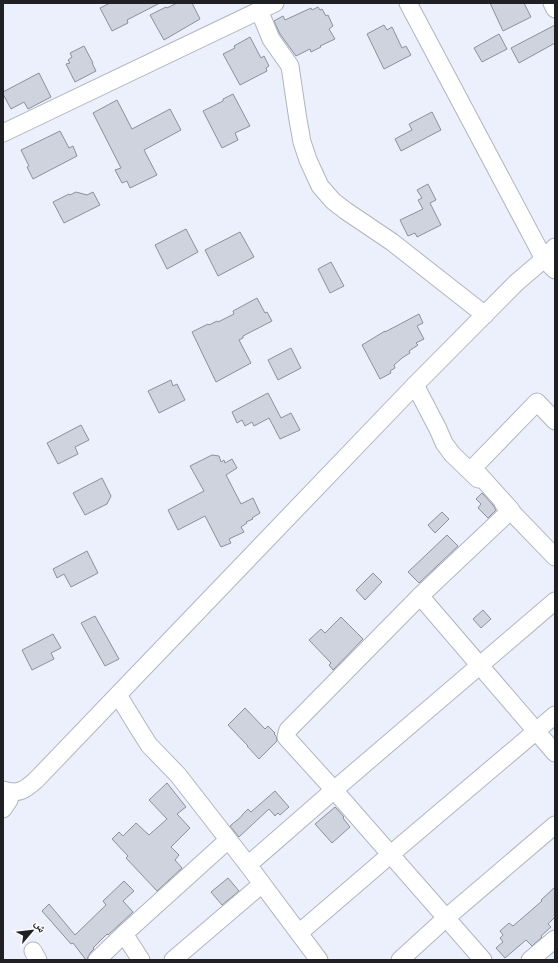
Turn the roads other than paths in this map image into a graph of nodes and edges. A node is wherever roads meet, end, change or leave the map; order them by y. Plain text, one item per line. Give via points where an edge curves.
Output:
1 (275, 3) edge
2 (408, 3) edge
3 (552, 3) edge
4 (259, 10) junction
5 (555, 10) edge
6 (3, 133) edge
7 (551, 259) edge
8 (484, 315) junction
9 (415, 385) junction
10 (555, 421) edge
11 (511, 510) junction
12 (555, 557) edge
13 (420, 596) junction
14 (555, 601) edge
15 (480, 666) junction
16 (118, 695) junction
17 (555, 715) edge
18 (536, 732) junction
19 (555, 753) edge
20 (334, 790) junction
21 (7, 791) edge
22 (3, 809) edge
23 (555, 825) edge
24 (228, 840) junction
25 (390, 854) junction
26 (248, 865) junction
27 (262, 884) junction
28 (446, 918) junction
29 (299, 933) junction
30 (124, 934) junction
31 (555, 939) edge
32 (97, 960) edge
33 (141, 960) edge
34 (173, 960) edge
35 (319, 960) edge
36 (400, 960) edge
37 (483, 960) edge
38 (530, 960) edge

1 - 4 street
2 - 7 street
3 - 5 street
4 - 6 street
4 - 8 street via 271,39 290,66 302,142 320,186 333,201 392,242
7 - 8 street via 516,283
8 - 9 street
9 - 11 street via 452,454
9 - 16 street
10 - 11 street via 537,402 472,468
11 - 12 street
11 - 13 street
13 - 15 street
13 - 20 street via 288,730 286,737
14 - 15 street
15 - 18 street
15 - 20 street
16 - 21 street via 36,780 20,792
16 - 24 street via 149,745 178,775
17 - 18 street
18 - 19 street
18 - 25 street
20 - 25 street
20 - 26 street
21 - 22 street via 9,800
23 - 28 street
24 - 26 street
24 - 30 street
25 - 28 street
25 - 29 street
26 - 27 street
27 - 29 street
27 - 34 street
28 - 36 street
28 - 37 street
29 - 35 street
30 - 32 street
30 - 33 street
31 - 38 street

